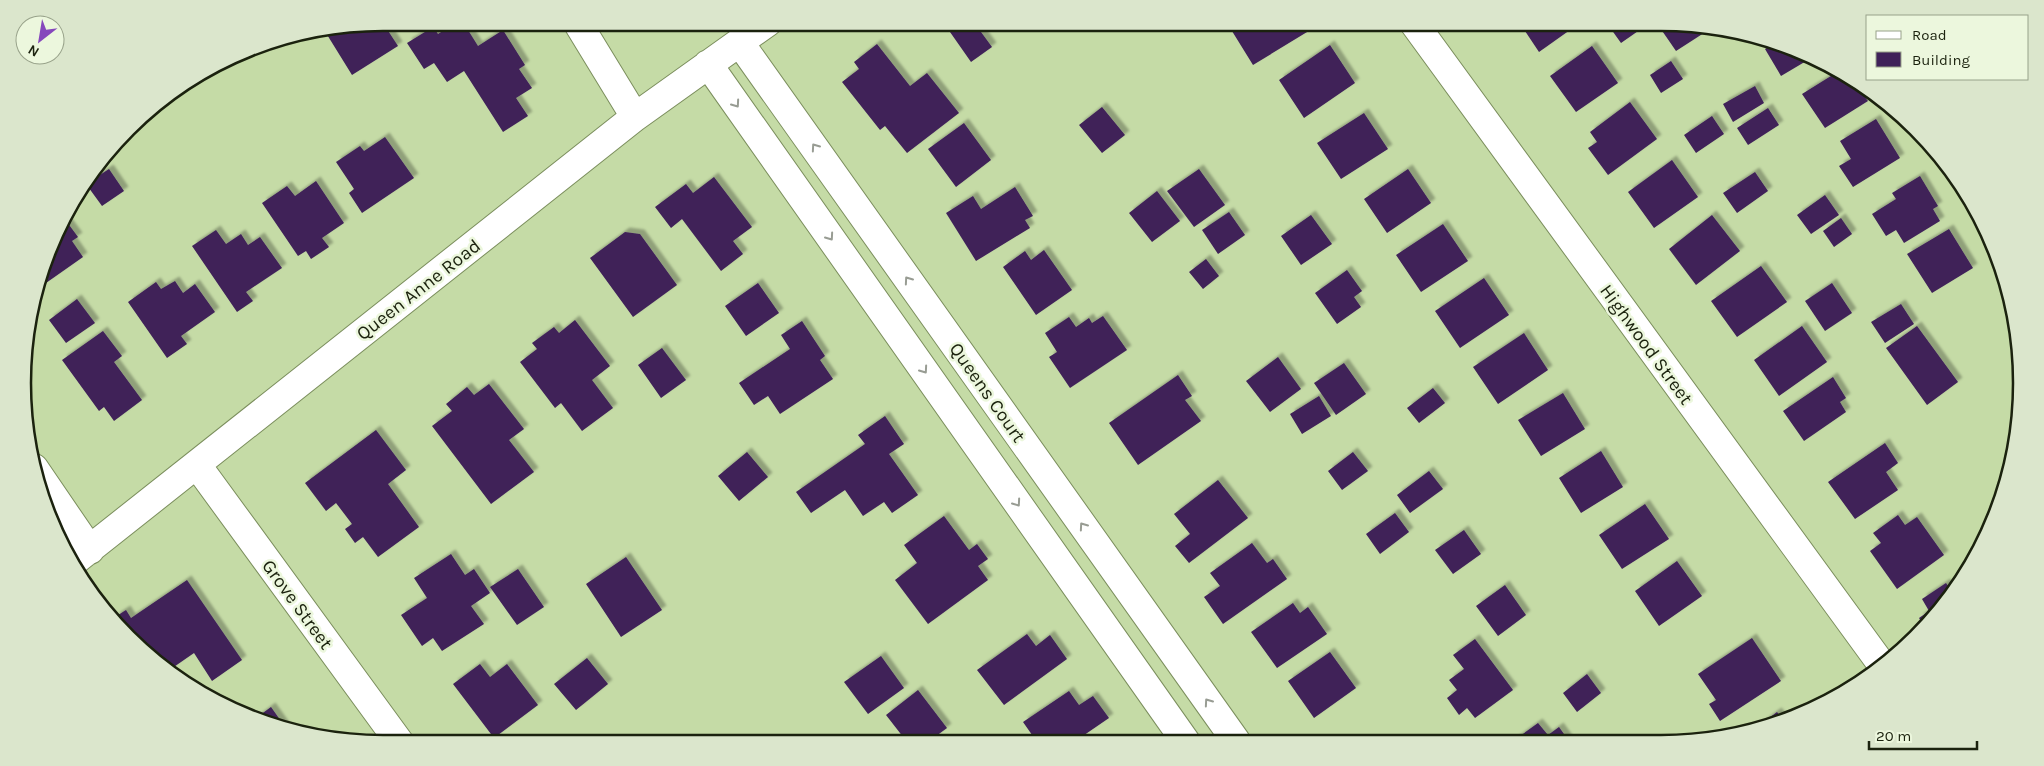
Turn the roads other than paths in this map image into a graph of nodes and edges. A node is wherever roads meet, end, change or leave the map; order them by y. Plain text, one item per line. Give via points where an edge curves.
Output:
1 (582, 31) edge
2 (755, 31) edge
3 (1420, 31) edge
4 (740, 42) junction
5 (708, 64) junction
6 (635, 117) junction
7 (931, 311) junction
8 (899, 334) junction
9 (196, 465) junction
10 (52, 502) edge
11 (1102, 553) junction
12 (81, 556) edge
13 (1068, 575) junction
14 (1878, 660) edge
15 (393, 735) edge
16 (1181, 735) edge
17 (1231, 735) edge

1 - 6 street
2 - 4 street, Queen Anne Road
3 - 14 street, Highwood Street
4 - 5 street, Queen Anne Road
7 -> 4 street, Queens Court
5 - 6 street, Queen Anne Road
5 -> 8 street
6 - 9 street, Queen Anne Road
7 - 8 street
11 -> 7 street, Queens Court
8 -> 13 street
9 - 12 street, Queen Anne Road
9 - 15 street, Grove Street
10 - 12 street
11 - 13 street
17 -> 11 street, Queens Court
13 - 16 street

